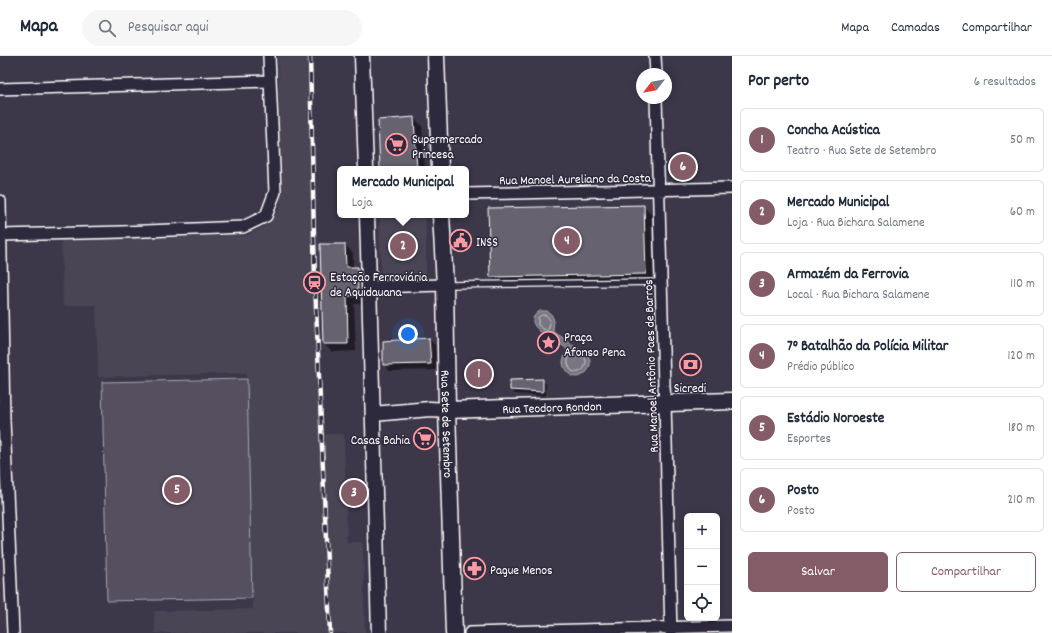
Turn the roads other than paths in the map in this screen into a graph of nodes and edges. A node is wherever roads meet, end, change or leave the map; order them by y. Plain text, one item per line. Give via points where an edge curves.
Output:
1 (269, 56) edge
2 (362, 56) edge
3 (436, 56) edge
4 (655, 56) edge
5 (656, 68) edge
6 (270, 81) junction
7 (0, 89) edge
8 (656, 104) edge
9 (366, 166) edge
10 (440, 166) edge
11 (732, 188) edge
12 (659, 190) junction
13 (469, 194) edge
14 (0, 203) edge
15 (367, 218) edge
16 (442, 218) edge
17 (1, 235) junction
18 (661, 282) junction
19 (445, 284) junction
20 (369, 287) junction
21 (732, 401) edge
22 (666, 403) junction
23 (447, 410) junction
24 (373, 414) junction
25 (2, 420) edge
26 (732, 626) edge
27 (670, 630) edge
28 (13, 633) edge
29 (380, 633) edge
30 (454, 633) edge
31 (470, 633) edge

1 - 6 street
2 - 9 street
3 - 10 main road
4 - 5 street
6 - 7 street
6 - 17 street via 275,192 266,216 242,227
8 - 12 street, Rua Manoel Antônio Paes de Barros
11 - 12 street, Rua Manoel Aureliano da Costa
12 - 13 street, Rua Manoel Aureliano da Costa
12 - 18 street, Rua Manoel Antônio Paes de Barros
14 - 17 street
15 - 20 street
16 - 19 main road, Rua Sete de Setembro
17 - 25 street
18 - 19 lane
18 - 22 street, Rua Manoel Antônio Paes de Barros
19 - 20 street
19 - 23 main road, Rua Sete de Setembro
20 - 24 street
21 - 22 main road, Rua Teodoro Rondon
22 - 23 main road, Rua Teodoro Rondon
22 - 27 street, Rua Manoel Antônio Paes de Barros
23 - 24 street, Rua Teodoro Rondon
23 - 30 main road, Rua Sete de Setembro
24 - 29 street
25 - 28 street
26 - 27 street
27 - 31 street

